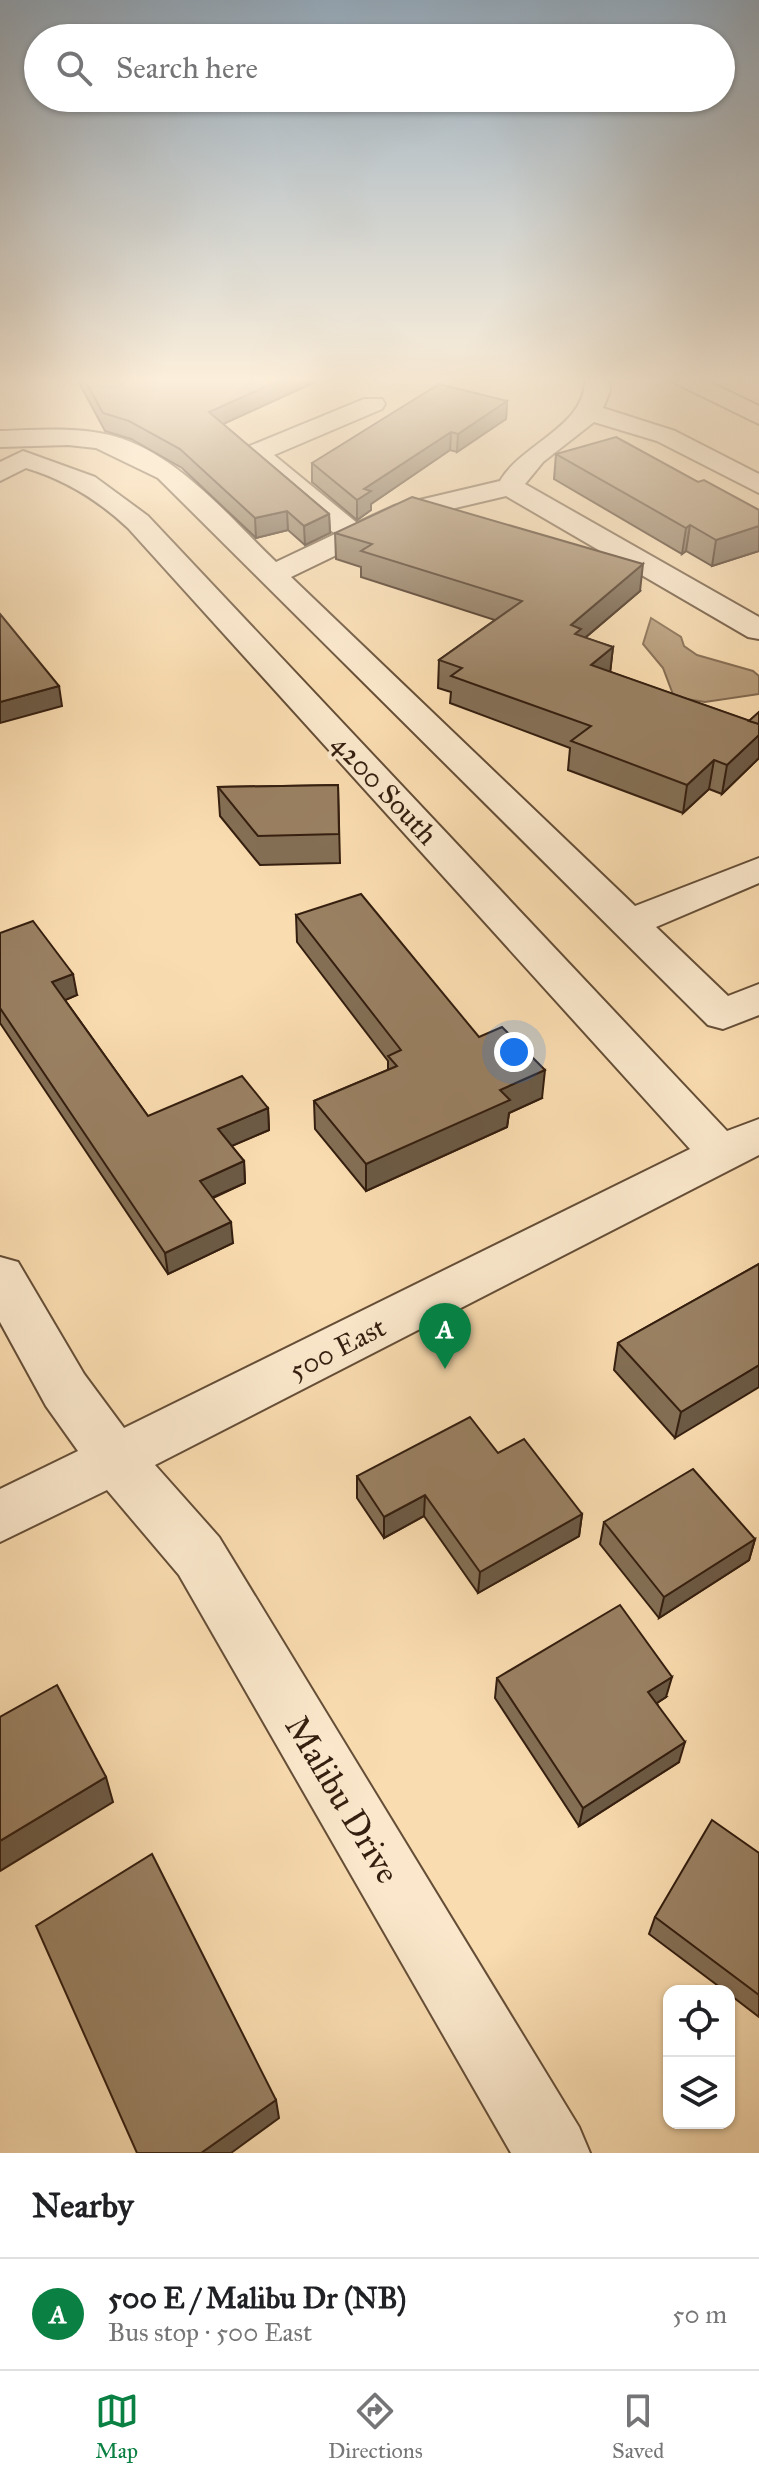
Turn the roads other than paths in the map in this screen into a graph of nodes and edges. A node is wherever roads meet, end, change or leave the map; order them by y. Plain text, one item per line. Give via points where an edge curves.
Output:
1 (80, 477) edge
2 (173, 477) edge
3 (284, 477) edge
4 (516, 477) edge
5 (510, 487) junction
6 (357, 535) junction
7 (271, 575) junction
8 (759, 630) edge
9 (759, 869) edge
10 (630, 923) junction
11 (759, 998) edge
12 (740, 1145) edge
13 (0, 1276) edge
14 (115, 1459) junction
15 (0, 1517) edge
16 (553, 2153) edge

1 - 12 street, 4200 South via 138,522
2 - 7 street
3 - 6 street
4 - 5 street
5 - 6 street via 404,512
5 - 8 street
6 - 7 street
7 - 10 street
9 - 10 street
10 - 11 street via 723,1015
12 - 14 street, 500 East
13 - 14 street, Malibu Drive via 65,1390
14 - 15 street, 500 East
14 - 16 street, Malibu Drive via 199,1556

